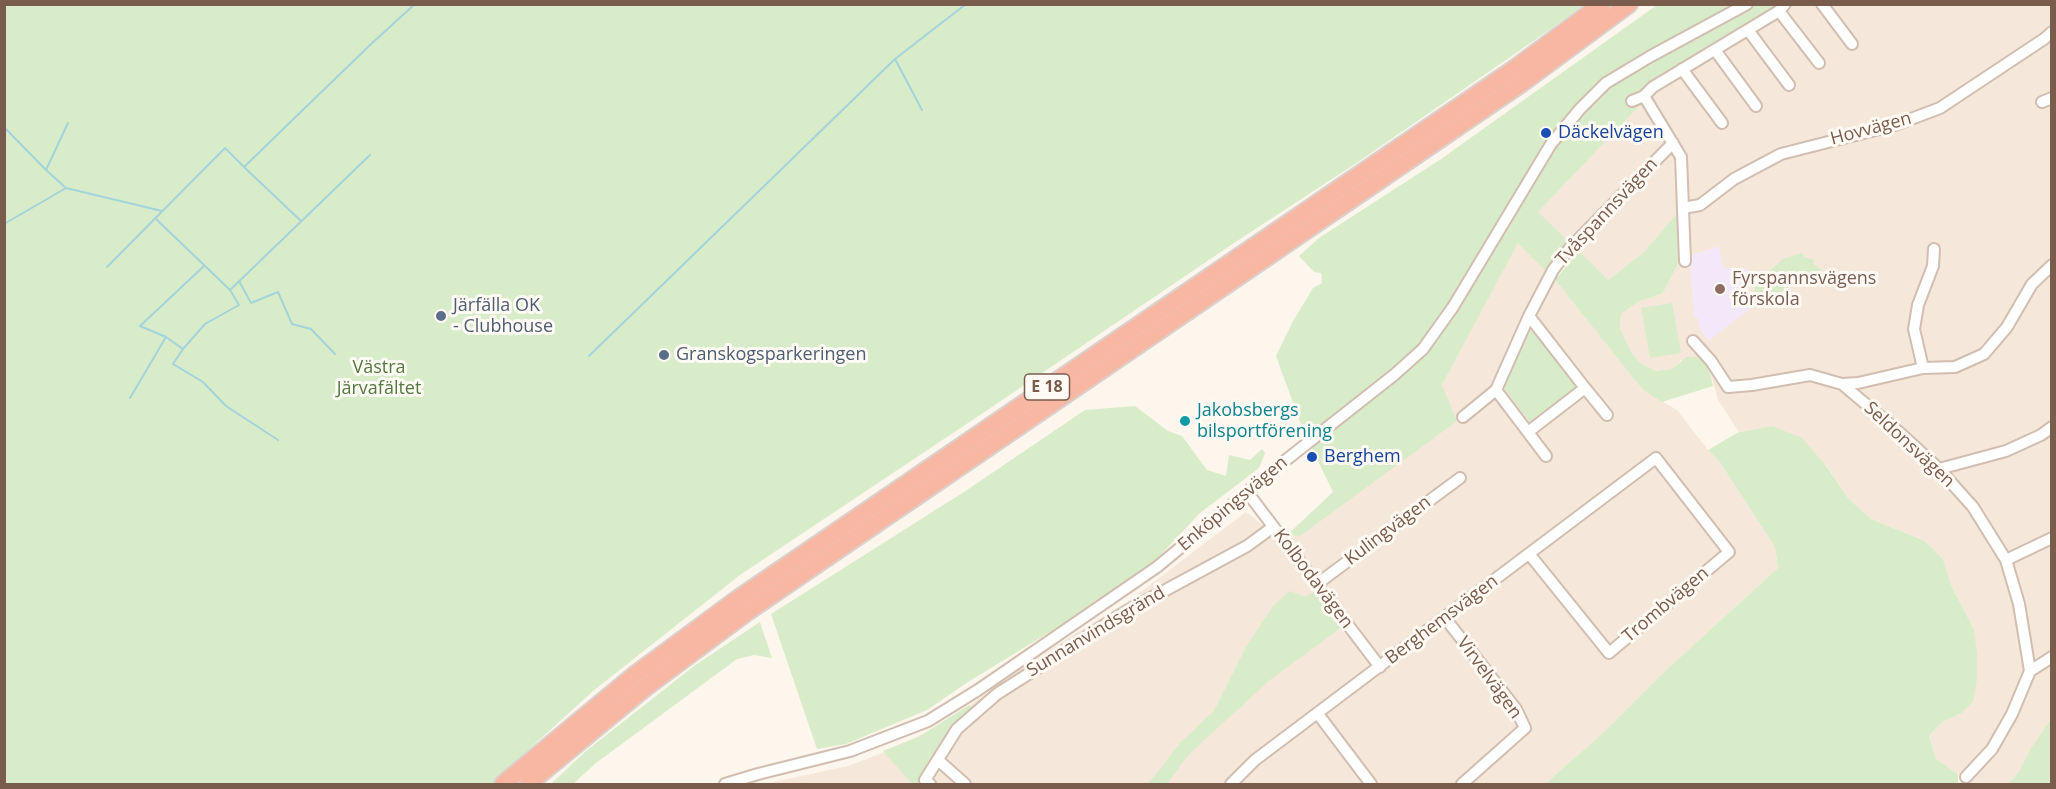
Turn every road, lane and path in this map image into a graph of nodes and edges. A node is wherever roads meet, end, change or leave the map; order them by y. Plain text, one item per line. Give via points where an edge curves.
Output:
1 (1602, 4) edge
2 (1629, 4) edge
3 (1747, 4) edge
4 (1822, 4) edge
5 (1782, 8) edge
6 (1748, 30) junction
7 (2052, 32) edge
8 (1852, 44) dead end
9 (1714, 50) junction
10 (1819, 63) dead end
11 (1682, 69) junction
12 (1789, 85) dead end
13 (1644, 96) junction
14 (1632, 101) dead end
15 (1756, 106) dead end
16 (1722, 123) dead end
17 (1673, 143) junction
18 (1683, 208) junction
19 (1934, 249) dead end
20 (1685, 261) dead end
21 (2052, 265) edge
22 (1529, 316) junction
23 (1693, 341) dead end
24 (1923, 368) junction
25 (1842, 384) junction
26 (1585, 388) junction
27 (1496, 390) junction
28 (1607, 415) dead end
29 (1463, 417) dead end
30 (2052, 427) edge
31 (1528, 432) junction
32 (1546, 456) dead end
33 (1656, 458) joint
34 (1939, 469) junction
35 (1460, 477) dead end
36 (1247, 492) junction
37 (1273, 527) junction
38 (2052, 538) edge
39 (1530, 555) junction
40 (2006, 560) junction
41 (1317, 584) junction
42 (1444, 618) junction
43 (2052, 657) edge
44 (1380, 667) junction
45 (2030, 671) junction
46 (1318, 714) junction
47 (938, 760) junction
48 (1966, 777) dead end
49 (503, 784) edge
50 (528, 784) edge
51 (725, 784) edge
52 (930, 784) edge
53 (965, 784) edge
54 (1232, 784) edge
55 (1371, 784) edge
56 (1462, 784) edge

1 - 49 highway, E 18 via 1505,75 739,598 628,681
2 - 50 highway, E 18 via 1522,83 747,612 646,687
3 - 36 street, Enköpingsvägen via 1629,68 1598,91 1551,144 1454,307 1423,349
4 - 8 street
5 - 6 street
5 - 10 street
6 - 9 street
6 - 12 street
7 - 18 street, Hovvägen via 1940,108 1895,125 1781,154 1734,178 1700,205
9 - 11 street
9 - 15 street
11 - 13 street
11 - 16 street
13 - 14 street
13 - 17 street
17 - 18 street via 1681,157
17 - 22 street, Tvåspannsvägen via 1570,248 1553,270
18 - 20 street
19 - 24 street via 1933,266 1918,305 1914,329
21 - 24 street via 2032,284 2007,327 1984,354 1955,367
22 - 26 street
22 - 27 street, Tvåspannsvägen
23 - 25 street, Seldonsvägen via 1728,387 1810,375
24 - 25 street
25 - 34 street, Seldonsvägen
26 - 28 street
26 - 31 street
27 - 29 street, Tvåspannsvägen
27 - 31 street
30 - 34 street via 2006,451
31 - 32 street
33 - 39 street, Berghemsvägen
33 - 39 street, Trombvägen via 1729,552 1609,653
34 - 40 street, Seldonsvägen via 1973,507
35 - 41 street, Kulingvägen
36 - 37 street, Kolbodavägen
36 - 51 street, Enköpingsvägen via 1157,567 928,721 850,752
37 - 41 street, Kolbodavägen
37 - 47 street, Sunnanvindsgränd via 1247,546 1127,611 997,694 957,729
38 - 40 street
39 - 42 street, Berghemsvägen
40 - 45 street, Seldonsvägen via 2019,604
41 - 44 street, Kolbodavägen
42 - 44 street, Berghemsvägen
42 - 56 street, Virvelvägen via 1516,709 1525,728
43 - 45 street
44 - 46 street, Berghemsvägen
45 - 48 street via 1992,749
46 - 54 street, Berghemsvägen via 1255,760
46 - 55 street
47 - 52 street, Sunnanvindsgränd via 925,780
47 - 53 street

